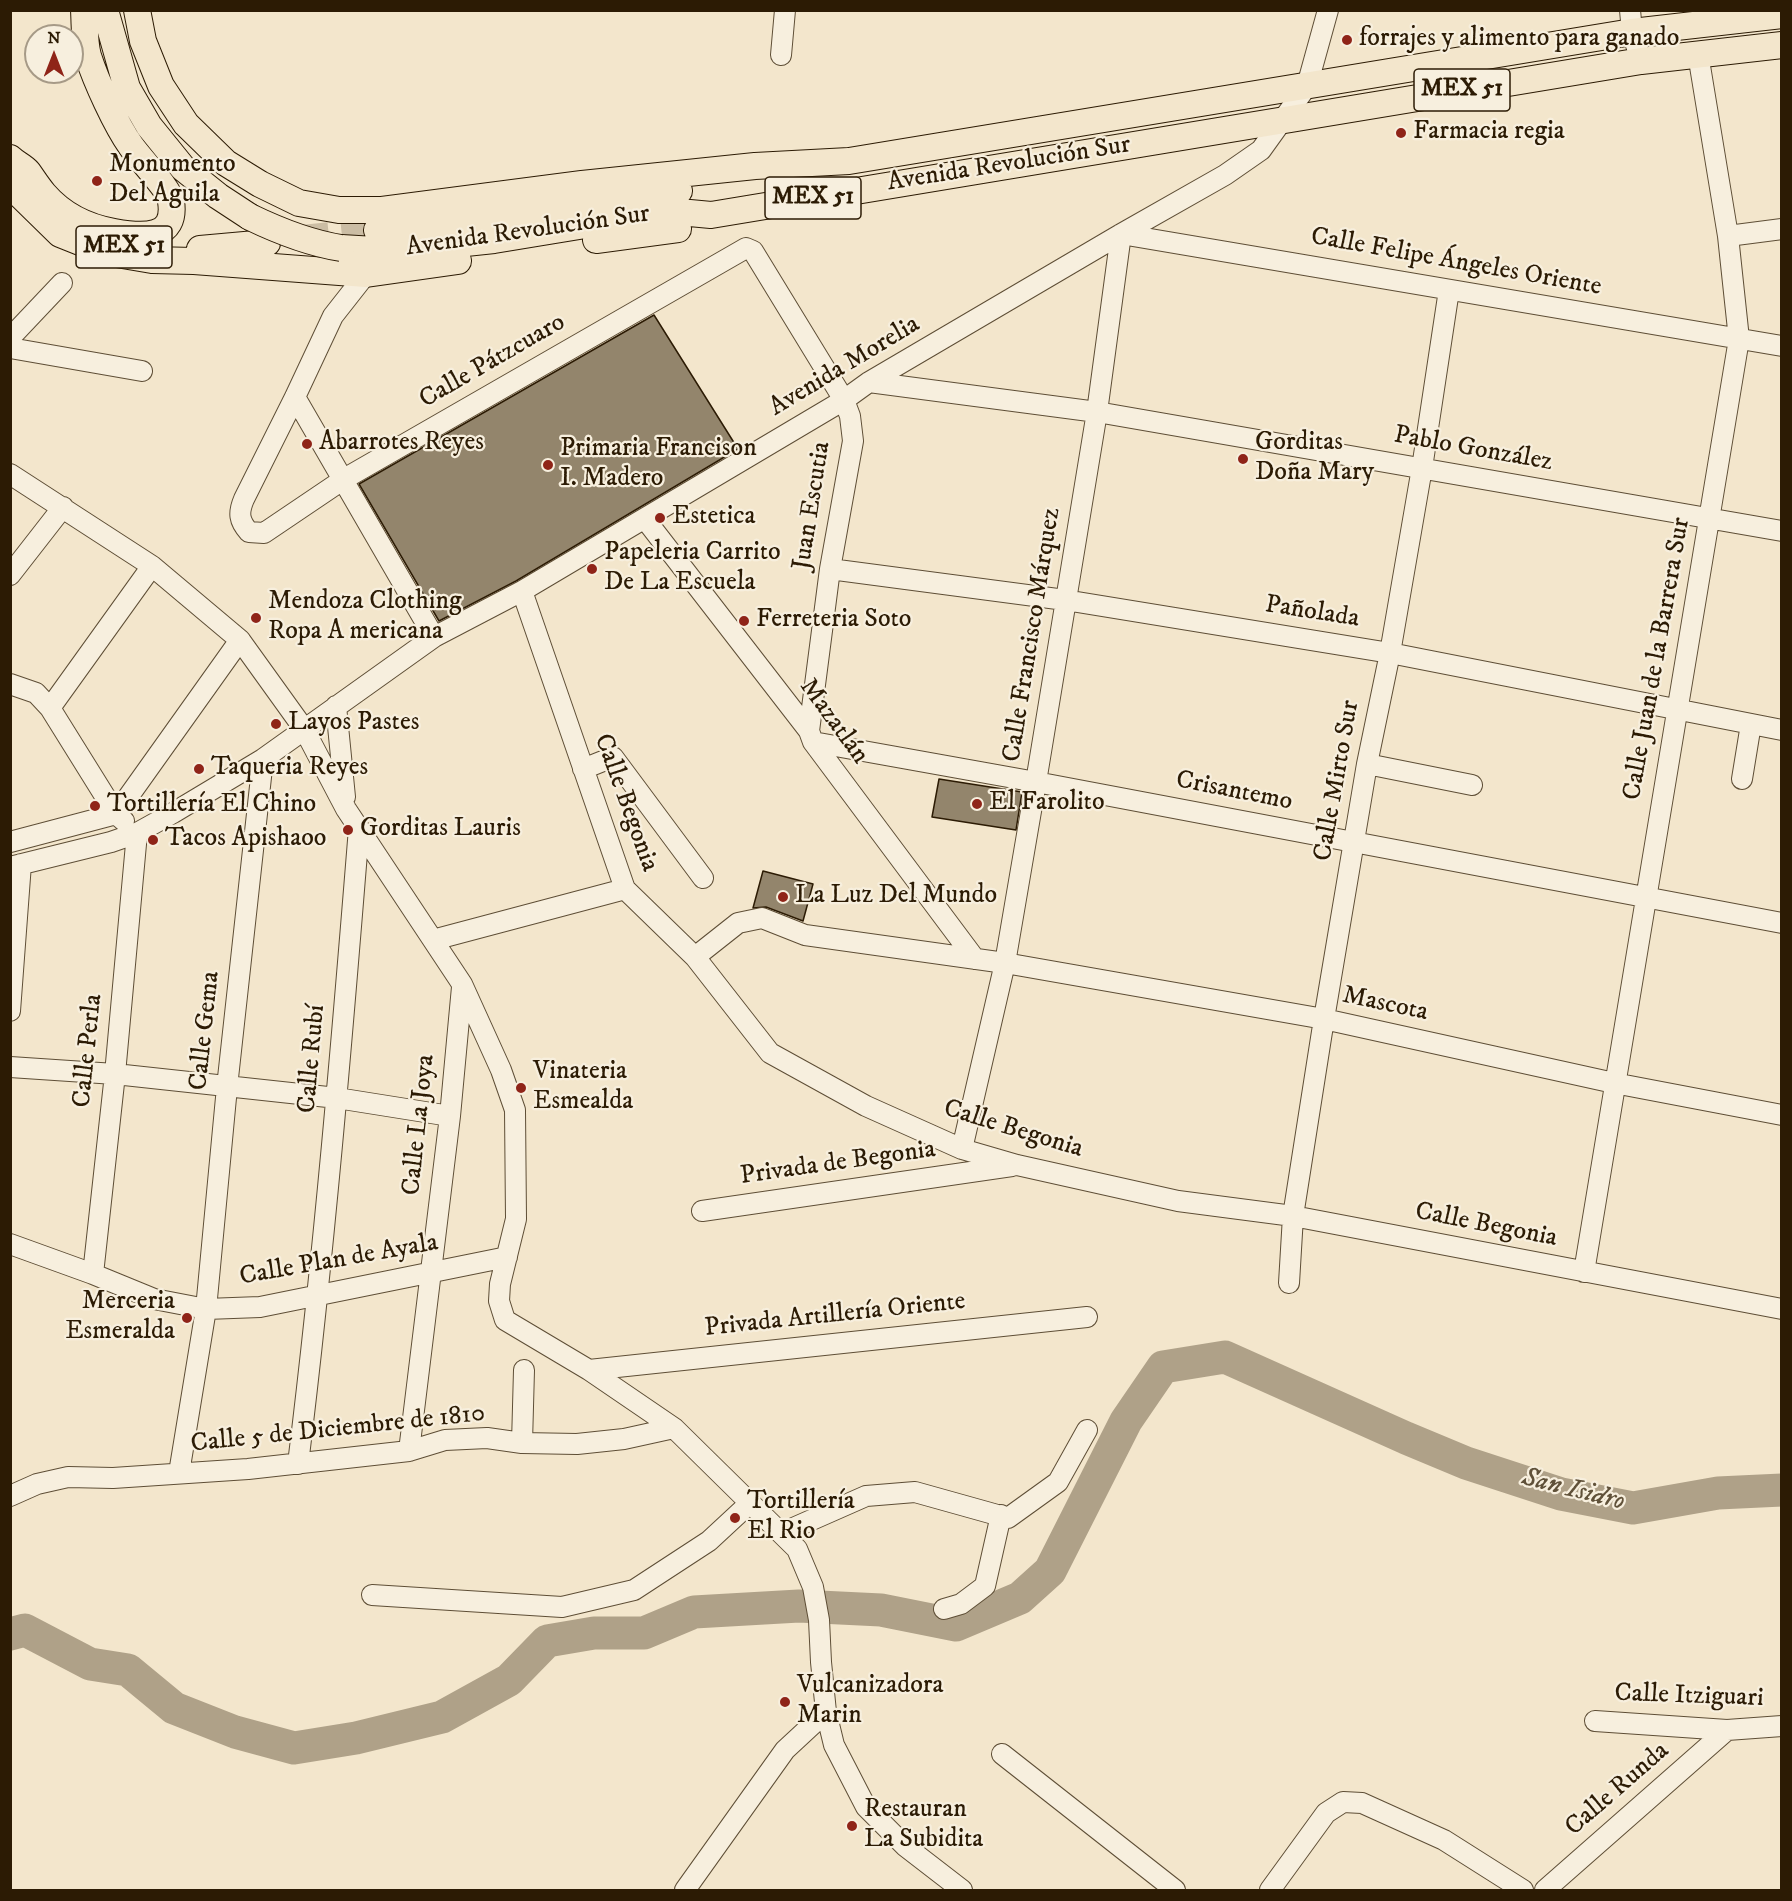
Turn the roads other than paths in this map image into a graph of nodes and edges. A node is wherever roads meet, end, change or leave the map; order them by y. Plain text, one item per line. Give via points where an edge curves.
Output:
1 (84, 10) edge
2 (105, 10) edge
3 (137, 10) edge
4 (785, 10) edge
5 (1328, 10) edge
6 (1745, 15) edge
7 (1782, 15) edge
8 (1631, 21) edge
9 (1782, 45) edge
10 (1698, 54) junction
11 (782, 55) dead end
12 (1641, 61) junction
13 (1307, 86) junction
14 (1283, 119) junction
15 (849, 161) junction
16 (12, 169) edge
17 (711, 215) junction
18 (1782, 229) edge
19 (377, 230) tunnel mouth
20 (1121, 234) junction
21 (1728, 236) junction
22 (267, 243) dead end
23 (746, 248) joint
24 (366, 274) junction
25 (62, 283) dead end
26 (1449, 290) junction
27 (10, 338) edge
28 (1739, 339) junction
29 (1782, 346) edge
30 (10, 348) edge
31 (142, 371) dead end
32 (869, 382) junction
33 (295, 397) junction
34 (844, 400) junction
35 (1096, 412) junction
36 (1422, 468) junction
37 (10, 474) edge
38 (344, 479) junction
39 (63, 507) junction
40 (645, 519) junction
41 (1709, 519) junction
42 (1782, 531) edge
43 (152, 566) junction
44 (830, 569) junction
45 (10, 575) edge
46 (522, 591) junction
47 (1065, 600) junction
48 (434, 637) junction
49 (240, 640) junction
50 (1390, 653) junction
51 (14, 687) edge
52 (336, 706) junction
53 (50, 708) junction
54 (1678, 710) junction
55 (1751, 724) junction
56 (304, 729) junction
57 (1782, 730) edge
58 (811, 736) junction
59 (263, 759) junction
60 (1366, 764) junction
61 (583, 769) junction
62 (1742, 779) dead end
63 (1036, 782) junction
64 (1472, 785) dead end
65 (346, 809) junction
66 (116, 814) junction
67 (359, 828) junction
68 (137, 833) junction
69 (10, 842) edge
70 (1355, 842) junction
71 (16, 866) edge
72 (703, 878) dead end
73 (625, 889) junction
74 (1645, 896) junction
75 (1782, 923) edge
76 (433, 940) junction
77 (695, 957) junction
78 (975, 959) junction
79 (1005, 963) junction
80 (462, 984) junction
81 (10, 1011) edge
82 (1324, 1019) junction
83 (10, 1066) edge
84 (115, 1074) junction
85 (1614, 1083) junction
86 (227, 1087) junction
87 (337, 1098) junction
88 (1782, 1115) edge
89 (450, 1116) junction
90 (963, 1149) junction
91 (1017, 1165) junction
92 (702, 1211) dead end
93 (1293, 1216) junction
94 (10, 1244) edge
95 (507, 1257) junction
96 (430, 1271) junction
97 (1584, 1272) junction
98 (93, 1274) junction
99 (1289, 1283) dead end
100 (319, 1294) junction
101 (206, 1309) junction
102 (1782, 1309) edge
103 (1087, 1317) dead end
104 (524, 1370) dead end
105 (589, 1370) junction
106 (674, 1428) junction
107 (1087, 1430) dead end
108 (522, 1443) junction
109 (409, 1451) junction
110 (298, 1464) junction
111 (179, 1473) junction
112 (10, 1496) edge
113 (750, 1503) junction
114 (1001, 1515) junction
115 (782, 1533) junction
116 (372, 1595) dead end
117 (944, 1609) dead end
118 (826, 1712) junction
119 (1595, 1721) dead end
120 (1782, 1725) edge
121 (1727, 1730) junction
122 (1002, 1754) dead end
123 (684, 1890) edge
124 (962, 1890) edge
125 (1175, 1890) edge
126 (1270, 1890) edge
127 (1523, 1890) edge
128 (1545, 1890) edge

1 - 16 main road via 87,54 130,145 171,197 169,225 159,233 143,235 78,222 44,195 26,170
2 - 17 main road, Avenida Revolución Sur / MEX 51, bridge via 127,88 149,126 183,168 218,196 250,218 284,234 341,248 409,249 494,240 634,217 679,212
3 - 15 main road, Avenida Revolución Sur / MEX 51 via 143,41 161,86 186,124 226,163 299,203 339,210 382,210 582,184 755,166
4 - 11 street
5 - 13 street
6 - 7 main road, Avenida Revolución Sur / MEX 51
6 - 8 main road, Avenida Revolución Sur / MEX 51
8 - 12 street
8 - 13 main road, Avenida Revolución Sur / MEX 51
9 - 10 main road, Avenida Revolución Sur / MEX 51
10 - 12 main road, Avenida Revolución Sur / MEX 51
10 - 21 street, Calle Juan de la Barrera Sur
12 - 14 main road, Avenida Revolución Sur / MEX 51
13 - 14 street, Avenida Morelia
13 - 15 main road, Avenida Revolución Sur / MEX 51
14 - 17 main road, Avenida Revolución Sur / MEX 51
14 - 20 street, Avenida Morelia via 1261,150
15 - 19 main road, MEX 51 via 837,168 804,174
16 - 22 main road, MEX 51 via 29,192 63,223 96,239 133,249
16 - 24 main road, MEX 51 via 60,234 105,252 152,260
17 - 24 main road via 690,227
18 - 21 street
20 - 26 street, Calle Felipe Ángeles Oriente
20 - 32 street, Avenida Morelia
20 - 35 street, Calle Francisco Márquez
21 - 28 street, Calle Juan de la Barrera Sur
23 - 34 street, Juan Escutia via 753,252
23 - 38 street, Calle Pátzcuaro
24 - 33 street via 333,316
25 - 27 street
26 - 28 street, Calle Felipe Ángeles Oriente
26 - 36 street, Calle Mirto Sur
28 - 29 street, Calle Felipe Ángeles Oriente
28 - 41 street, Calle Juan de la Barrera Sur
30 - 31 street
32 - 34 street, Avenida Morelia
32 - 35 street, Pablo González
33 - 38 street
33 - 38 street, Calle Pátzcuaro via 244,499 240,522 249,532 264,532
34 - 40 street, Avenida Morelia
34 - 44 street, Juan Escutia via 853,441
35 - 36 street, Pablo González
35 - 47 street, Calle Francisco Márquez
36 - 41 street, Pablo González
36 - 50 street, Calle Mirto Sur
37 - 39 street
38 - 48 street
39 - 43 street
39 - 45 street
40 - 46 street, Avenida Morelia
40 - 58 street, Mazatlán
41 - 42 street, Pablo González
41 - 54 street, Calle Juan de la Barrera Sur
43 - 49 street
43 - 53 street
44 - 47 street, Pañolada
44 - 58 street, Juan Escutia
46 - 48 street, Avenida Morelia
46 - 61 street, Calle Begonia
47 - 50 street, Pañolada
47 - 63 street, Calle Francisco Márquez
48 - 52 street, Avenida Morelia
49 - 56 street
49 - 66 street
50 - 54 street, Pañolada
50 - 60 street, Calle Mirto Sur
51 - 53 street via 36,693
52 - 56 street, Avenida Morelia
52 - 65 street
53 - 66 street
54 - 55 street, Pañolada
54 - 74 street, Calle Juan de la Barrera Sur
55 - 57 street, Pañolada
55 - 62 street
56 - 59 street, Avenida Morelia
56 - 65 street
58 - 63 street, Crisantemo
58 - 78 street, Mazatlán
59 - 68 street, Avenida Morelia
59 - 86 street, Calle Gema
60 - 64 street
60 - 70 street, Calle Mirto Sur
61 - 72 street via 613,757
61 - 73 street, Calle Begonia
63 - 70 street, Crisantemo
63 - 79 street, Calle Francisco Márquez
65 - 67 street
66 - 68 street
66 - 69 street
67 - 76 street
67 - 87 street, Calle Rubí
68 - 71 street, Avenida Morelia
68 - 84 street, Calle Perla
70 - 74 street, Crisantemo
70 - 82 street, Calle Mirto Sur
71 - 81 street
73 - 76 street
73 - 77 street, Calle Begonia
74 - 75 street, Crisantemo
74 - 85 street, Calle Juan de la Barrera Sur
76 - 80 street
77 - 78 street, Mascota via 738,924 762,918 805,935
77 - 90 street, Calle Begonia via 770,1053 866,1106
78 - 79 street, Mascota
79 - 82 street, Mascota
79 - 90 street, Calle Francisco Márquez
80 - 89 street, Calle La Joya
80 - 95 street via 501,1070 514,1110 516,1219
82 - 85 street, Mascota
82 - 93 street, Calle Mirto Sur
83 - 84 street
84 - 86 street
84 - 98 street, Calle Perla
85 - 88 street, Mascota
85 - 97 street, Calle Juan de la Barrera Sur
86 - 87 street
86 - 101 street, Calle Gema
87 - 89 street
87 - 100 street, Calle Rubí
89 - 96 street, Calle La Joya
90 - 91 street, Calle Begonia
91 - 92 street, Privada de Begonia
91 - 93 street, Calle Begonia via 1178,1201
93 - 97 street, Calle Begonia
93 - 99 street, Calle Mirto Sur
94 - 98 street, Calle Plan de Ayala
95 - 96 street, Calle Plan de Ayala
95 - 105 street via 499,1301 505,1320
96 - 100 street, Calle Plan de Ayala
96 - 109 street, Calle La Joya
97 - 102 street, Calle Begonia
98 - 101 street, Calle Plan de Ayala via 154,1299
100 - 101 street, Calle Plan de Ayala via 260,1307
100 - 110 street, Calle Rubí
101 - 111 street, Calle Gema
103 - 105 street, Privada Artillería Oriente
104 - 108 street
105 - 106 street
106 - 108 street, Calle 5 de Diciembre de 1810 via 577,1444
106 - 113 street
107 - 114 street via 1058,1482 1008,1518
108 - 109 street, Calle 5 de Diciembre de 1810 via 487,1438 445,1440
109 - 110 street, Calle 5 de Diciembre de 1810
110 - 111 street, Calle 5 de Diciembre de 1810
111 - 112 street, Calle 5 de Diciembre de 1810 via 68,1477
113 - 115 street
113 - 116 street via 709,1541 633,1590 593,1600 562,1607
114 - 115 street via 915,1492 866,1496
114 - 117 street via 985,1586 961,1604
115 - 118 street via 797,1549 813,1587
118 - 123 street via 785,1750
118 - 124 street via 834,1745 866,1807 905,1846
119 - 121 street, Calle Itziguari
120 - 121 street, Calle Itziguari
121 - 128 street, Calle Runda
122 - 125 street
126 - 127 street via 1326,1813 1343,1802 1362,1803 1444,1840

